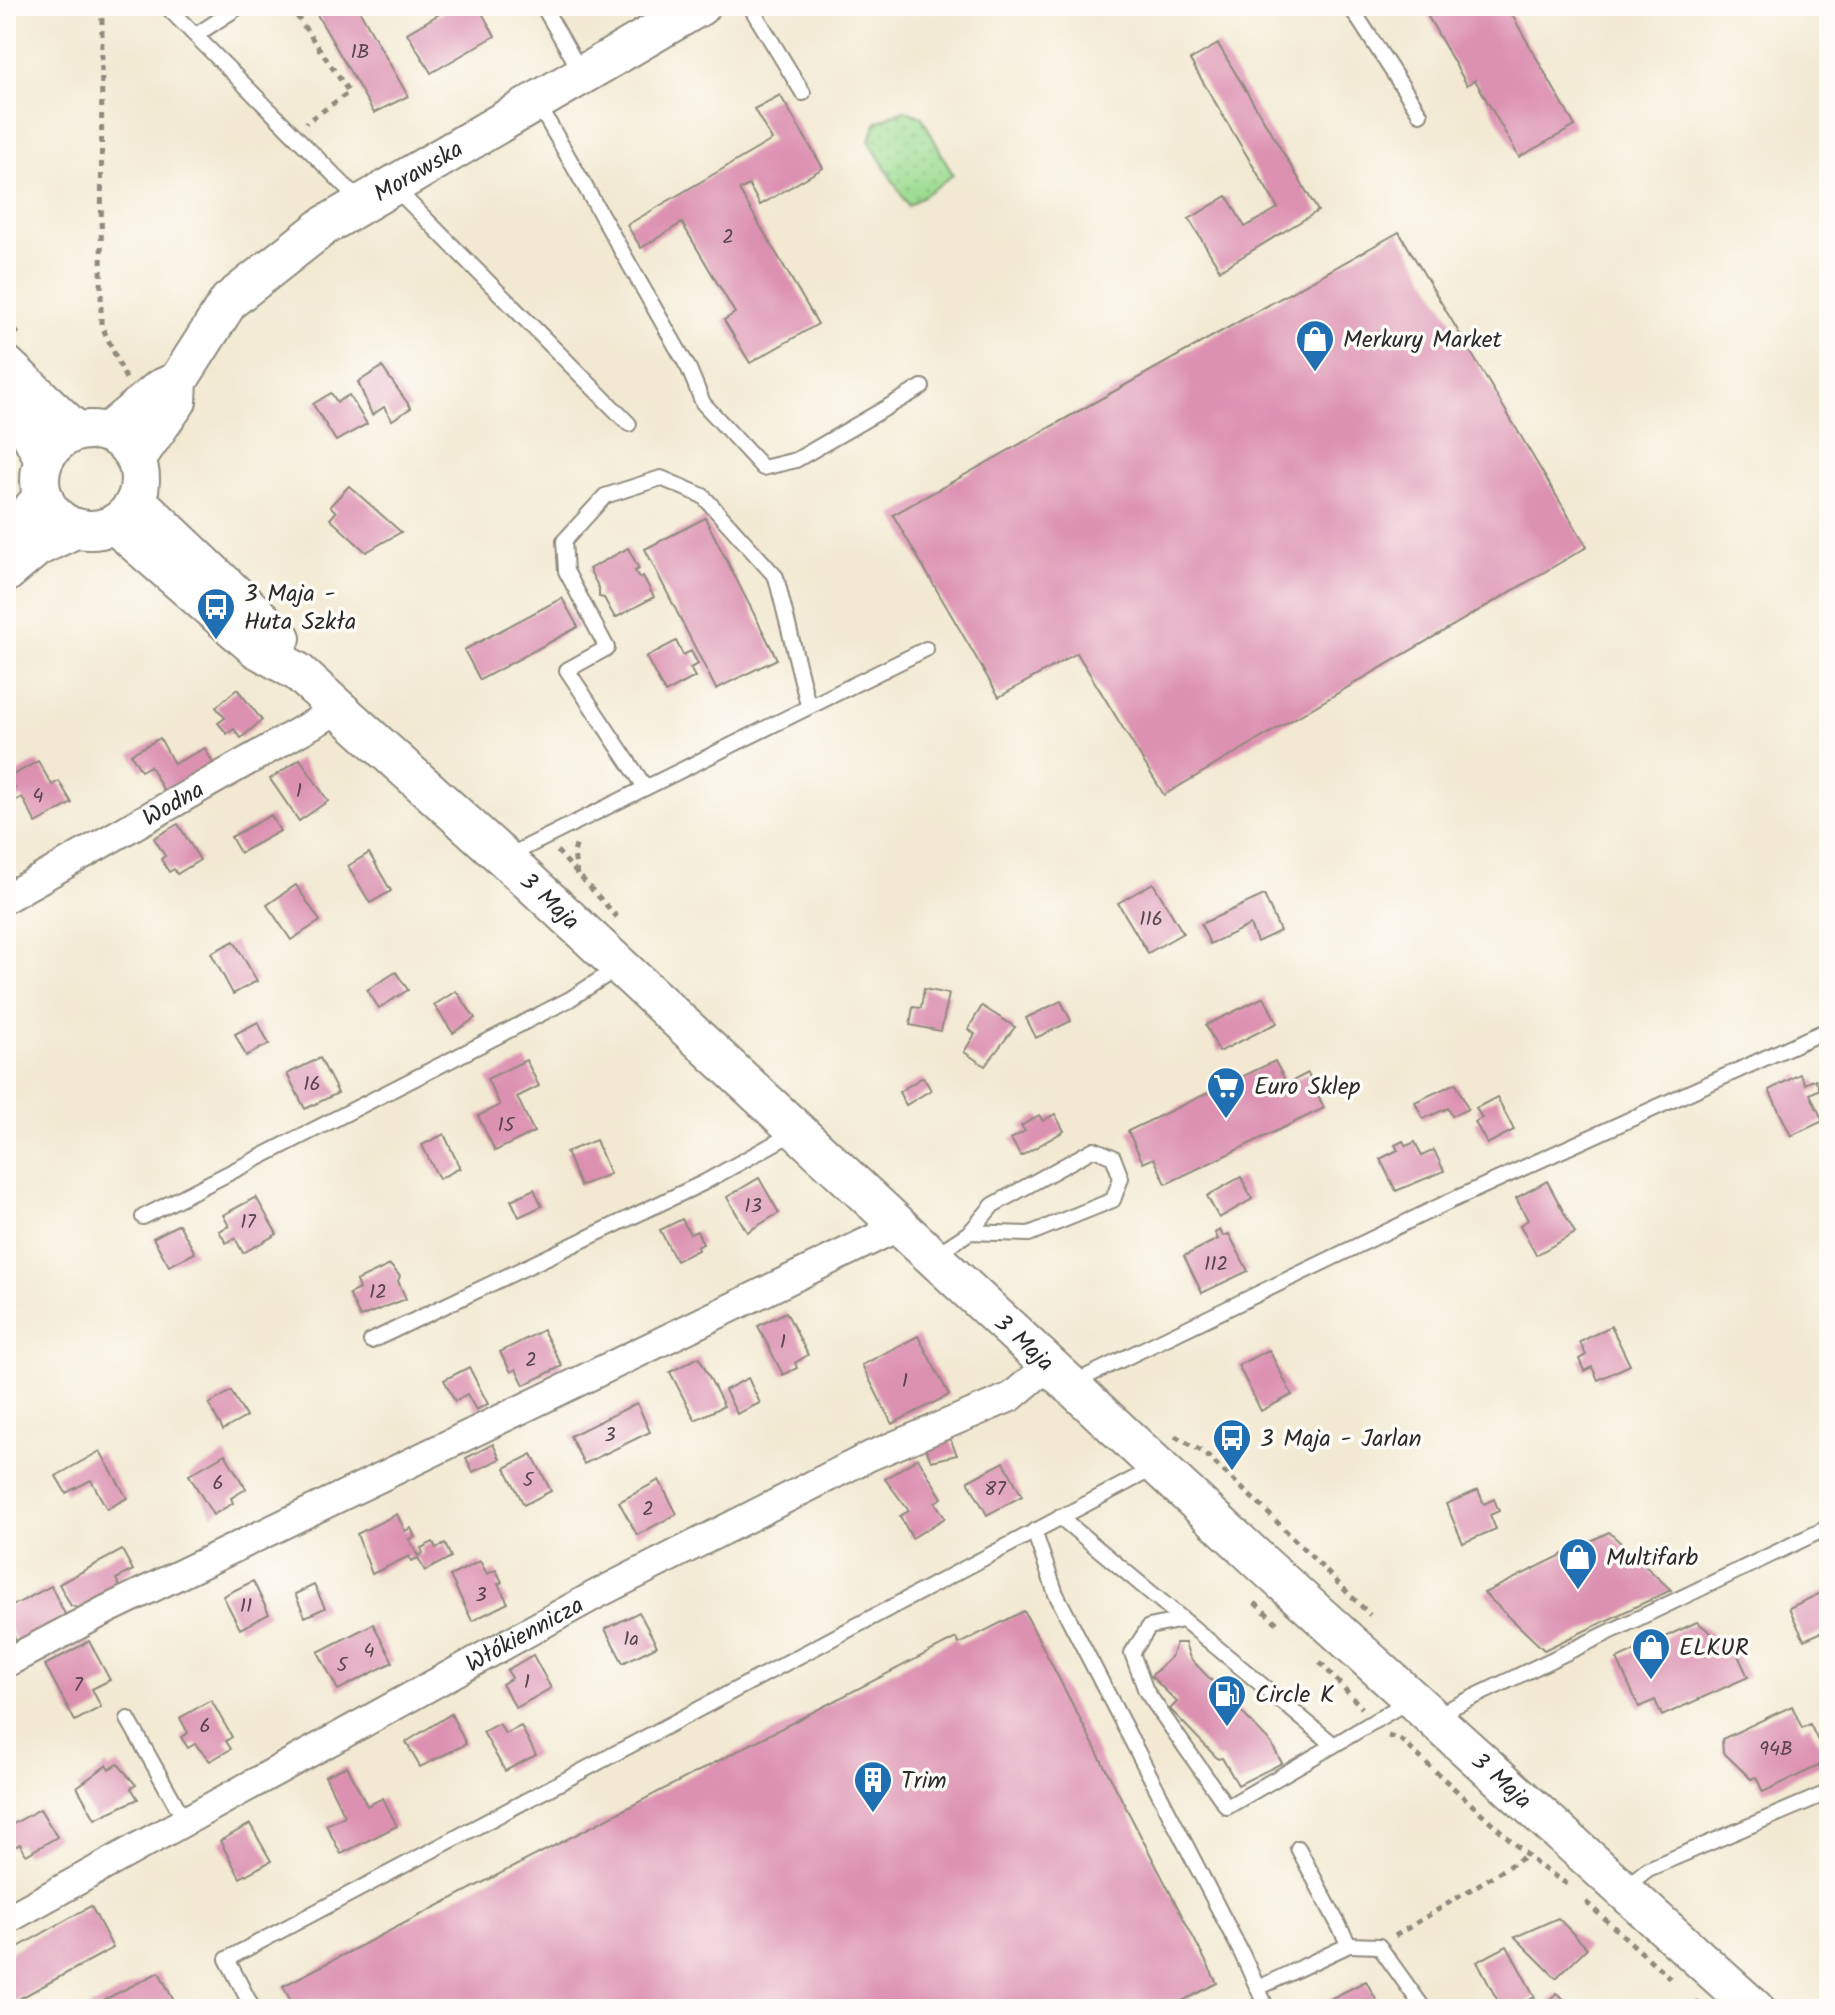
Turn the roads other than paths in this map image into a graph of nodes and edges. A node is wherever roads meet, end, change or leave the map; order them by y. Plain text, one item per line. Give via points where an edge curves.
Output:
1 (166, 6) edge
2 (240, 6) edge
3 (543, 6) edge
4 (700, 6) edge
5 (750, 6) edge
6 (1350, 6) edge
7 (196, 35) junction
8 (584, 76) junction
9 (803, 93) dead end
10 (538, 103) junction
11 (1420, 114) dead end
12 (379, 196) junction
13 (6, 365) edge
14 (178, 381) junction
15 (922, 387) dead end
16 (6, 388) edge
17 (629, 424) dead end
18 (92, 432) junction
19 (136, 459) junction
20 (43, 477) junction
21 (126, 512) junction
22 (77, 528) junction
23 (6, 541) edge
24 (6, 573) edge
25 (926, 649) dead end
26 (808, 705) junction
27 (339, 709) junction
28 (645, 787) junction
29 (504, 858) junction
30 (6, 898) edge
31 (619, 967) junction
32 (1829, 1029) edge
33 (796, 1132) junction
34 (143, 1217) dead end
35 (898, 1227) junction
36 (970, 1232) junction
37 (932, 1258) junction
38 (371, 1341) dead end
39 (1060, 1374) junction
40 (1160, 1465) junction
41 (1060, 1517) junction
42 (1829, 1527) edge
43 (1034, 1531) junction
44 (1183, 1620) junction
45 (6, 1663) edge
46 (1420, 1709) junction
47 (128, 1719) dead end
48 (1334, 1745) junction
49 (1829, 1792) edge
50 (185, 1821) junction
51 (1298, 1848) dead end
52 (1624, 1888) junction
53 (6, 1920) edge
54 (1349, 1945) junction
55 (1258, 1988) junction
56 (253, 2009) edge
57 (1256, 2009) edge
58 (1424, 2009) edge
59 (1755, 2009) edge

1 - 7 lane
2 - 7 lane
3 - 8 lane
4 - 8 street, Morawska
5 - 9 lane
6 - 11 lane
7 - 12 lane via 293,133
8 - 10 street, Morawska
10 - 12 street, Morawska
10 - 15 lane via 689,369 703,403 763,468 796,460
12 - 14 street, Morawska via 324,226 229,301
12 - 17 lane
13 - 18 street
14 - 18 street, Morawska
14 - 19 street, Morawska via 177,401
16 - 20 street
18 - 19 street via 128,447
18 - 20 street via 63,437
19 - 21 street via 140,487
20 - 22 street via 53,514
20 - 23 street
21 - 22 street via 91,530
21 - 27 street, 3 Maja via 256,648 298,672
22 - 24 street via 37,547
25 - 26 lane
26 - 28 lane
26 - 28 lane via 776,577 703,496 661,478 605,496 564,541 566,571 607,648 567,670
27 - 29 street, 3 Maja
27 - 30 street, Wodna
28 - 29 lane
29 - 31 street, 3 Maja
31 - 33 street, 3 Maja
31 - 34 lane via 570,999
32 - 39 lane
33 - 35 street, 3 Maja
33 - 38 lane via 703,1183
35 - 37 street, 3 Maja
35 - 45 street
36 - 36 lane via 1029,1234 1113,1200 1121,1178 1113,1157 1094,1149 993,1205
36 - 37 lane
37 - 39 street, 3 Maja
39 - 40 street, 3 Maja
39 - 50 street, Włókiennicza via 870,1456 595,1595
40 - 41 lane
40 - 46 street, 3 Maja
41 - 43 lane
41 - 44 lane
42 - 46 lane
43 - 55 lane via 1056,1594
43 - 56 lane via 227,1959
44 - 48 lane
44 - 48 lane via 1149,1627 1132,1653 1146,1691 1227,1807
46 - 48 lane
46 - 52 street, 3 Maja
47 - 50 lane
49 - 52 lane via 1648,1869
50 - 53 street, Włókiennicza
51 - 54 lane
52 - 59 street, 3 Maja
54 - 55 lane
54 - 58 lane via 1379,1946
55 - 57 lane via 1264,2002

